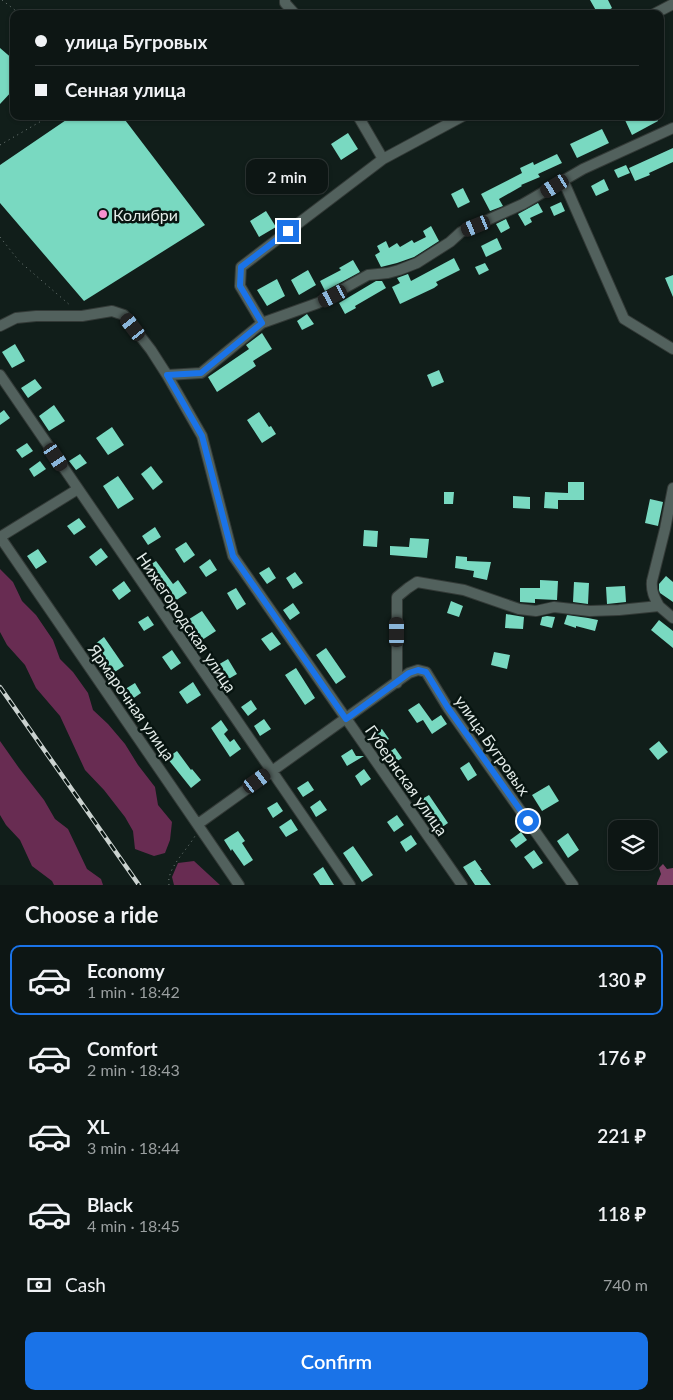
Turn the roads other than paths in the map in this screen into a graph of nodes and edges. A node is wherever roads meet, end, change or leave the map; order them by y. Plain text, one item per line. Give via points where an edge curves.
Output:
1 (673, 4) edge
2 (662, 10) edge
3 (360, 120) edge
4 (456, 120) edge
5 (673, 128) edge
6 (383, 159) junction
7 (564, 180) junction
8 (262, 323) junction
9 (0, 326) edge
10 (673, 349) edge
11 (0, 375) edge
12 (167, 375) junction
13 (673, 488) edge
14 (78, 489) junction
15 (0, 537) edge
16 (659, 606) junction
17 (673, 618) edge
18 (397, 682) junction
19 (346, 719) junction
20 (271, 770) junction
21 (198, 824) junction
22 (239, 885) edge
23 (350, 885) edge
24 (462, 885) edge
25 (573, 885) edge

1 - 2 street
3 - 6 street
4 - 6 street
5 - 7 street
6 - 8 street via 241,267 240,286
7 - 8 street via 462,232 417,263 388,273 368,275 318,303
7 - 10 street via 624,319
8 - 12 street via 201,373
9 - 12 street, Губернская улица via 16,318 82,316 112,310 124,315
11 - 14 street, Нижегородская улица
12 - 19 street, Губернская улица via 202,436 233,556
13 - 16 street via 652,580 651,589
14 - 15 street
14 - 20 street, Нижегородская улица
15 - 21 street, Ярмарочная улица
16 - 17 street
16 - 18 street via 590,611 554,607 536,611 519,609 464,590 417,582 397,598
18 - 19 street
18 - 25 street, улица Бугровых via 409,673 426,672
19 - 20 street
19 - 24 street, Губернская улица
20 - 21 street
20 - 23 street, Нижегородская улица
21 - 22 street, Ярмарочная улица

